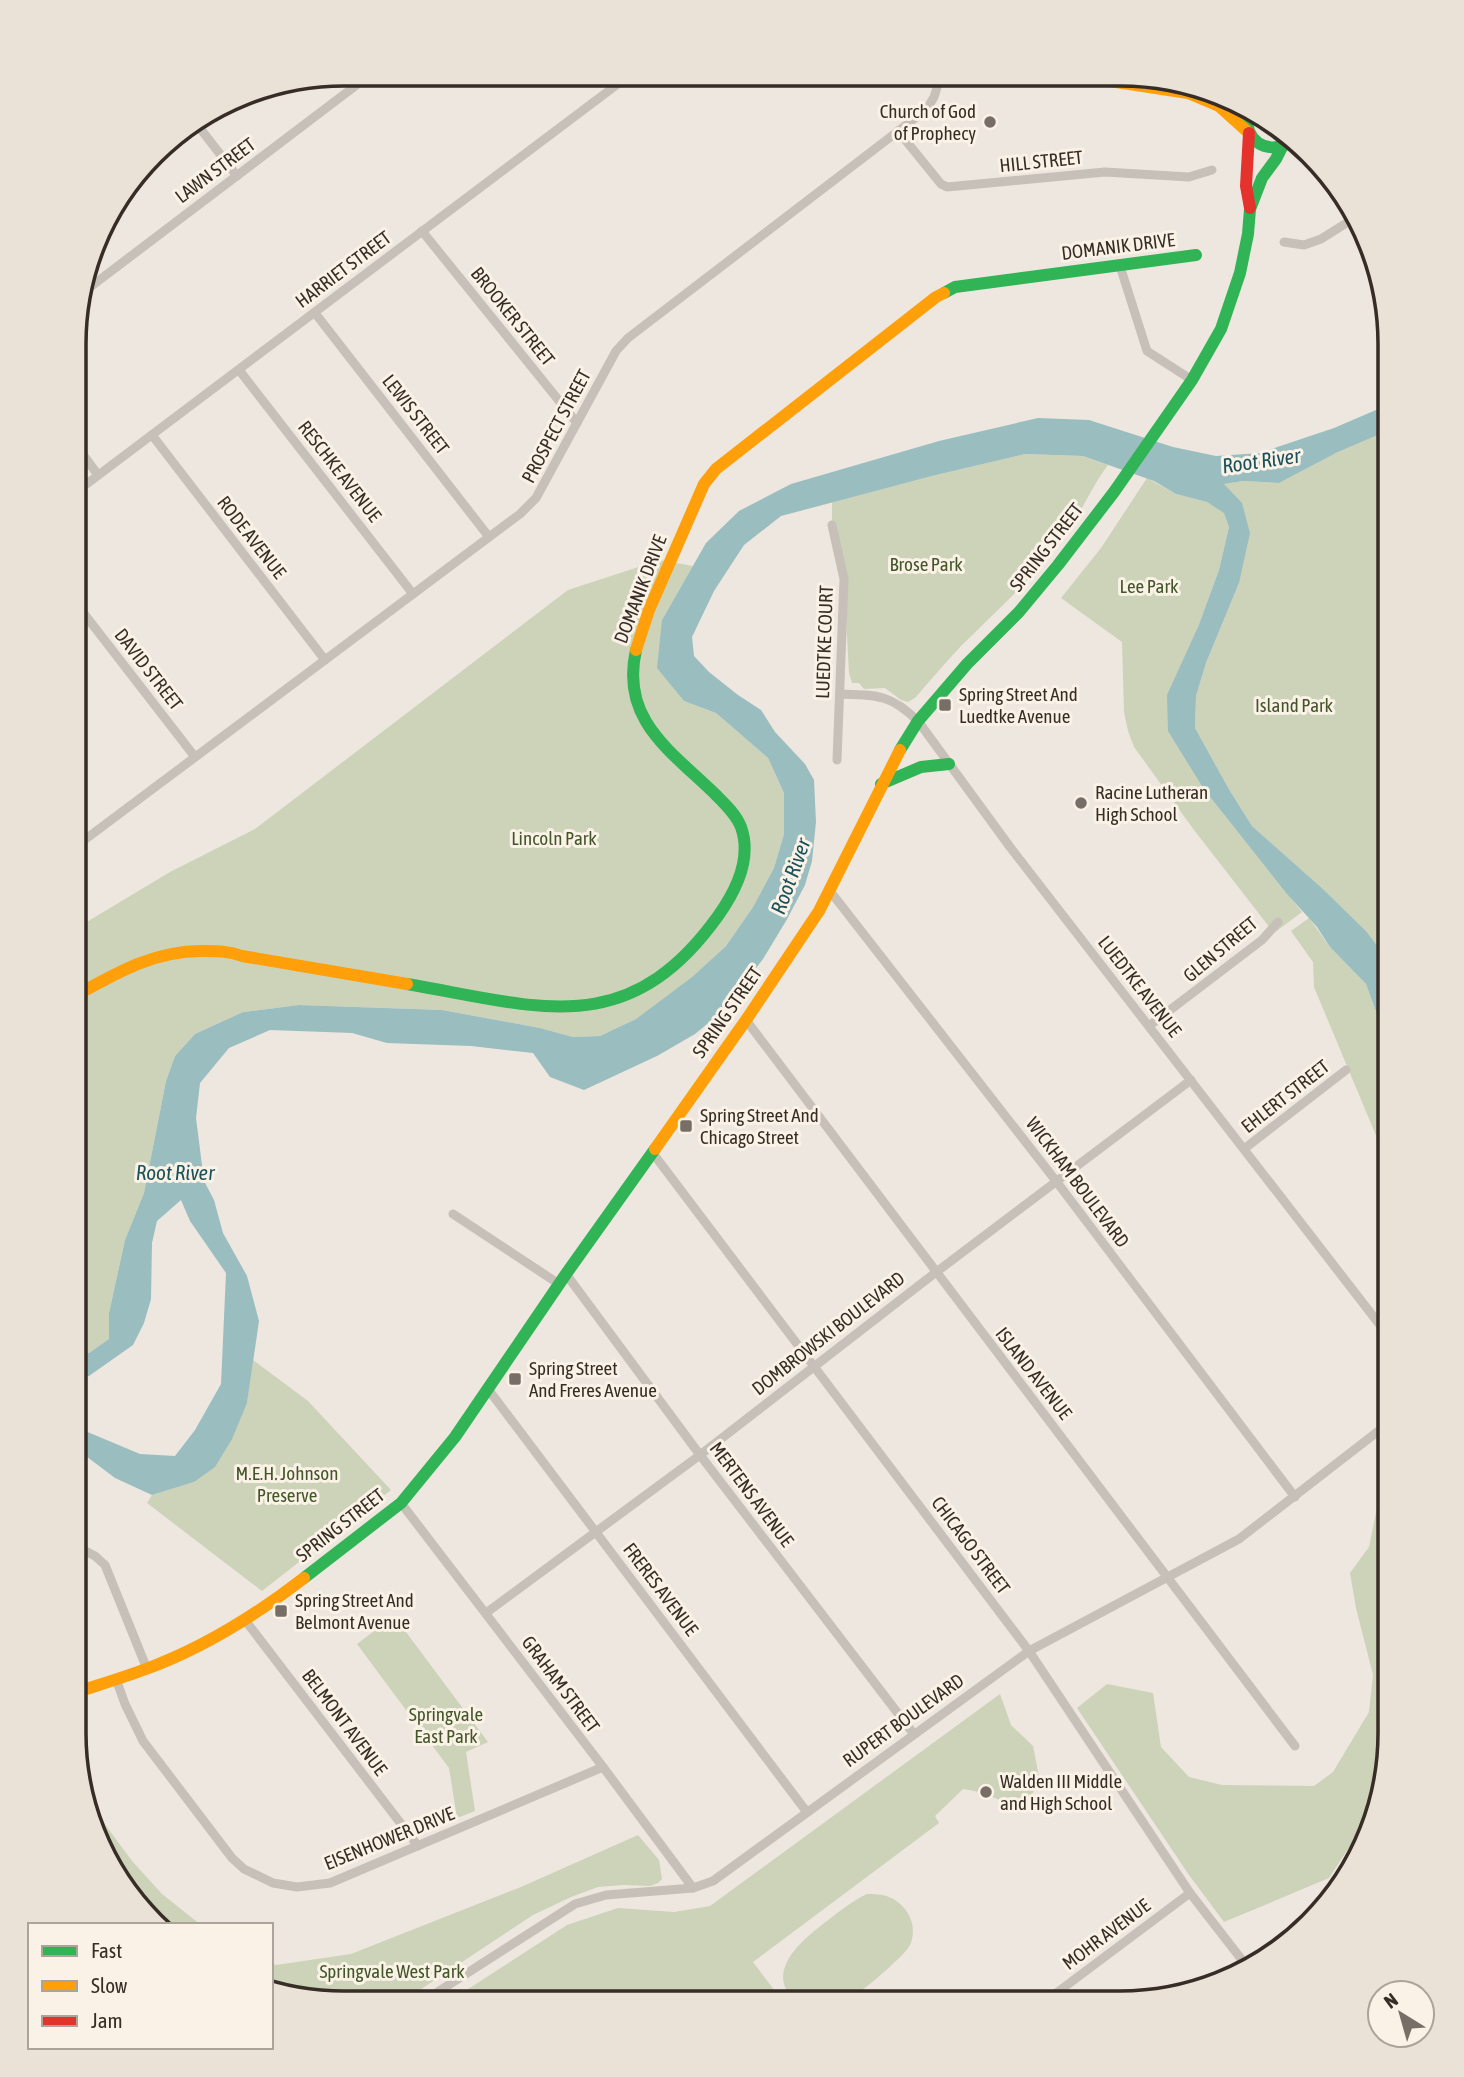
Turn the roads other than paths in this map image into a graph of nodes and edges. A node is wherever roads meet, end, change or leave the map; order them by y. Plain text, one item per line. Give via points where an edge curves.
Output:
1 (355, 86) edge
2 (615, 86) edge
3 (937, 86) edge
4 (1201, 99) edge
5 (1246, 118) edge
6 (201, 129) edge
7 (898, 131) junction
8 (1249, 133) junction
9 (1285, 146) edge
10 (1282, 147) junction
11 (1286, 147) edge
12 (1213, 170) dead end
13 (237, 176) junction
14 (1250, 209) junction
15 (1348, 222) edge
16 (422, 231) junction
17 (1284, 242) dead end
18 (1196, 255) dead end
19 (1120, 266) junction
20 (93, 285) edge
21 (315, 313) junction
22 (239, 370) junction
23 (1192, 380) junction
24 (577, 423) junction
25 (152, 435) junction
26 (86, 459) edge
27 (98, 475) junction
28 (86, 484) edge
29 (832, 525) dead end
30 (489, 537) junction
31 (413, 594) junction
32 (86, 616) edge
33 (325, 660) junction
34 (840, 694) junction
35 (918, 721) junction
36 (195, 757) junction
37 (837, 760) dead end
38 (949, 764) junction
39 (881, 784) junction
40 (86, 839) edge
41 (830, 891) junction
42 (1278, 922) dead end
43 (86, 990) edge
44 (746, 1020) junction
45 (1149, 1026) junction
46 (1346, 1070) dead end
47 (1191, 1080) junction
48 (1244, 1149) junction
49 (652, 1152) junction
50 (1056, 1181) junction
51 (453, 1213) dead end
52 (935, 1273) junction
53 (562, 1279) junction
54 (1378, 1322) edge
55 (814, 1366) junction
56 (488, 1389) junction
57 (1378, 1431) edge
58 (700, 1455) junction
59 (1295, 1497) junction
60 (401, 1503) junction
61 (595, 1530) junction
62 (86, 1551) edge
63 (1168, 1576) junction
64 (486, 1613) junction
65 (246, 1620) junction
66 (1029, 1651) junction
67 (147, 1669) junction
68 (116, 1679) junction
69 (86, 1689) edge
70 (913, 1733) junction
71 (1295, 1746) dead end
72 (603, 1767) junction
73 (806, 1811) junction
74 (418, 1846) junction
75 (693, 1888) junction
76 (1190, 1892) junction
77 (1243, 1960) edge
78 (437, 1991) edge
79 (1059, 1991) edge

1 - 13 street, LAWN STREET
2 - 16 street, HARRIET STREET
3 - 7 street, PROSPECT STREET via 931,104
4 - 8 main road via 1219,106
5 - 8 main road, SPRING STREET
6 - 13 street
7 - 12 street, HILL STREET via 947,187 1105,172 1189,177
7 - 24 street, PROSPECT STREET via 628,338 616,351
8 - 10 main road via 1263,146
8 - 14 main road, SPRING STREET via 1246,186
9 - 10 main road
10 - 11 main road
10 - 14 main road, SPRING STREET via 1262,178
13 - 20 street, LAWN STREET
14 - 23 main road, SPRING STREET via 1231,303
15 - 17 street via 1304,245
16 - 21 street, HARRIET STREET
16 - 24 street, BROOKER STREET
18 - 19 main road, DOMANIK DRIVE
19 - 23 street via 1147,351
19 - 43 main road, DOMANIK DRIVE via 972,283 936,296 727,459 704,484 640,630 633,683 647,726 727,806 740,824 745,848 733,896 697,943 649,984 622,998 568,1008 234,953 187,950 147,959
21 - 22 street, HARRIET STREET
21 - 30 street, LEWIS STREET
22 - 25 street, HARRIET STREET
22 - 31 street, RESCHKE AVENUE
23 - 35 main road, SPRING STREET via 1043,585
24 - 30 street, PROSPECT STREET via 537,498
25 - 27 street, HARRIET STREET
25 - 33 street, RODE AVENUE
26 - 27 street
27 - 28 street, HARRIET STREET
29 - 34 street, LUEDTKE COURT via 844,579
30 - 31 street, PROSPECT STREET
31 - 33 street, PROSPECT STREET
32 - 36 street, DAVID STREET
33 - 36 street, PROSPECT STREET
34 - 35 street, LUEDTKE AVENUE via 886,698
34 - 37 street, LUEDTKE COURT
35 - 38 street, LUEDTKE AVENUE
35 - 39 main road, SPRING STREET
36 - 40 street, PROSPECT STREET
38 - 39 main road via 913,767
38 - 45 street, LUEDTKE AVENUE
39 - 41 main road, SPRING STREET
41 - 44 main road, SPRING STREET
41 - 50 street, WICKHAM BOULEVARD
42 - 45 street, GLEN STREET via 1262,940
44 - 49 main road, SPRING STREET
44 - 52 street, ISLAND AVENUE
45 - 47 street, LUEDTKE AVENUE
46 - 48 street, EHLERT STREET
47 - 48 street, LUEDTKE AVENUE
47 - 50 street, DOMBROWSKI BOULEVARD
48 - 54 street, LUEDTKE AVENUE
49 - 53 main road, SPRING STREET
49 - 55 street, CHICAGO STREET
50 - 52 street, DOMBROWSKI BOULEVARD
50 - 59 street, WICKHAM BOULEVARD
51 - 53 street, MERTENS AVENUE
52 - 55 street, DOMBROWSKI BOULEVARD
52 - 63 street, ISLAND AVENUE
53 - 56 main road, SPRING STREET
53 - 58 street, MERTENS AVENUE
55 - 58 street, DOMBROWSKI BOULEVARD
55 - 66 street, CHICAGO STREET
56 - 60 main road, SPRING STREET
56 - 61 street, FRERES AVENUE
57 - 59 street, RUPERT BOULEVARD
58 - 61 street, DOMBROWSKI BOULEVARD
58 - 70 street, MERTENS AVENUE
59 - 63 street, RUPERT BOULEVARD via 1239,1539
60 - 64 street, GRAHAM STREET
60 - 65 main road, SPRING STREET
61 - 64 street, DOMBROWSKI BOULEVARD
61 - 73 street, FRERES AVENUE
62 - 67 street via 105,1565
63 - 66 street, RUPERT BOULEVARD
63 - 71 street, ISLAND AVENUE
64 - 72 street, GRAHAM STREET
65 - 67 main road, SPRING STREET
65 - 74 street, BELMONT AVENUE
66 - 70 street, RUPERT BOULEVARD
66 - 76 street, CHICAGO STREET
67 - 68 main road, SPRING STREET
68 - 69 main road, SPRING STREET
68 - 74 street, EISENHOWER DRIVE via 153,1755 232,1858 258,1877 289,1887 330,1883
70 - 73 street, RUPERT BOULEVARD
72 - 74 street, EISENHOWER DRIVE
72 - 75 street, GRAHAM STREET
73 - 75 street, RUPERT BOULEVARD via 713,1881
75 - 78 street, RUPERT BOULEVARD via 606,1895 575,1904
76 - 77 street, CHICAGO STREET
76 - 79 street, MOHR AVENUE

